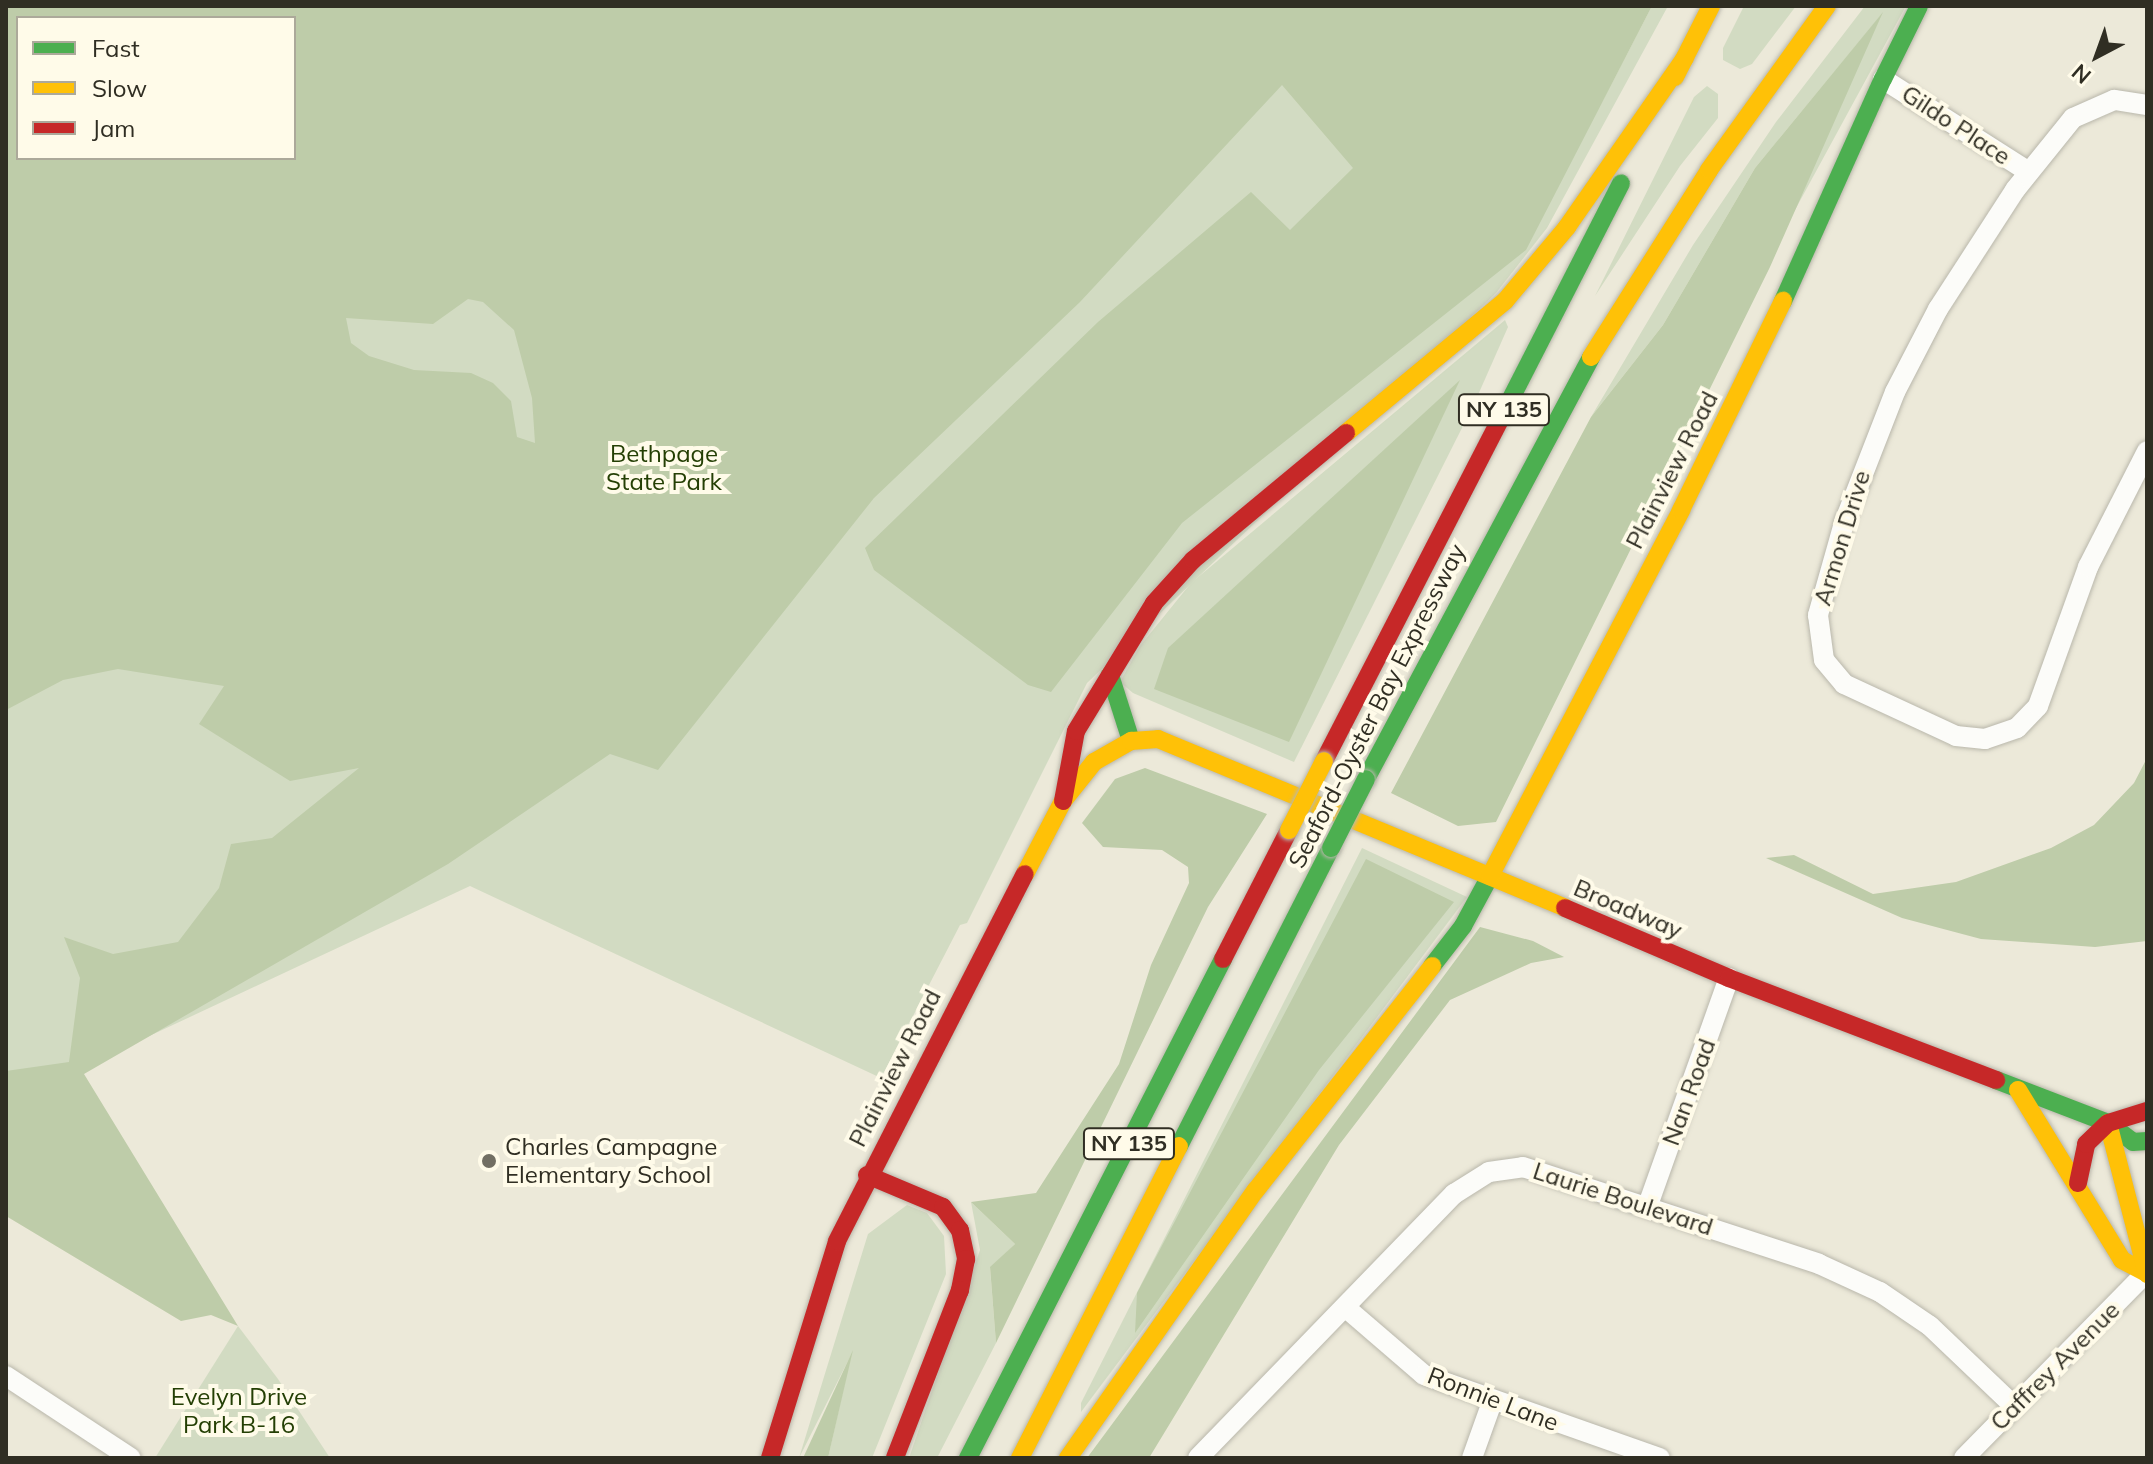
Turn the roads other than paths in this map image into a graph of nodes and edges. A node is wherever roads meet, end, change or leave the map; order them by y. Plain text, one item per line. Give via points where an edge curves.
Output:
1 (1711, 6) edge
2 (1827, 6) edge
3 (1919, 6) edge
4 (1685, 58) junction
5 (1883, 79) junction
6 (2147, 105) edge
7 (2029, 172) junction
8 (2147, 451) edge
9 (1110, 675) junction
10 (1131, 741) junction
11 (1063, 801) junction
12 (1490, 876) junction
13 (1729, 978) junction
14 (2018, 1090) junction
15 (2147, 1111) edge
16 (2108, 1123) junction
17 (2147, 1141) edge
18 (867, 1175) junction
19 (2078, 1183) junction
20 (1648, 1205) junction
21 (2147, 1224) edge
22 (2139, 1243) junction
23 (2147, 1273) edge
24 (1345, 1307) junction
25 (6, 1376) edge
26 (1492, 1402) junction
27 (2015, 1407) junction
28 (105, 1451) edge
29 (131, 1458) edge
30 (770, 1458) edge
31 (895, 1458) edge
32 (968, 1458) edge
33 (1020, 1458) edge
34 (1068, 1458) edge
35 (1198, 1458) edge
36 (1472, 1458) edge
37 (1660, 1458) edge
38 (1964, 1458) edge

1 - 4 main road, Seaford-Oyster Bay Expressway / NY 135
2 - 33 main road, Seaford-Oyster Bay Expressway / NY 135, bridge via 1709,170 1588,361 1514,493
3 - 5 main road, Plainview Road
4 - 9 main road via 1525,279 1453,348 1193,560 1136,627
4 - 32 main road, Seaford-Oyster Bay Expressway / NY 135, bridge
5 - 7 street, Gildo Place
5 - 12 main road, Plainview Road via 1794,278 1687,496
6 - 7 street, Armon Drive via 2114,100 2089,107 2073,118
7 - 8 street, Armon Drive via 1938,309 1873,443 1818,615 1824,660 1844,684 1942,731 1985,739 2017,728 2043,695 2088,567
9 - 10 main road
9 - 11 main road via 1076,731
10 - 11 main road, Plainview Road via 1094,762
10 - 12 main road, Broadway via 1158,739 1183,746
11 - 18 main road, Plainview Road
12 - 13 main road, Broadway
12 - 34 main road, Plainview Road via 1463,926 1256,1190
13 - 14 main road, Broadway
13 - 20 street, Nan Road
14 - 16 main road, Broadway
14 - 19 main road
15 - 16 main road
16 - 17 main road, Broadway via 2133,1142
16 - 19 main road via 2086,1144
16 - 22 main road
18 - 30 main road, Plainview Road via 837,1241
18 - 31 main road via 943,1207 960,1230 966,1259 960,1290
19 - 23 main road via 2122,1260
20 - 24 street, Laurie Boulevard via 1542,1170 1489,1172 1454,1194
20 - 27 street, Laurie Boulevard via 1819,1264 1880,1292 1930,1326
21 - 22 main road
22 - 23 main road
23 - 27 street, Caffrey Avenue
24 - 26 street, Ronnie Lane via 1424,1375
24 - 35 street, Laurie Boulevard
25 - 28 street
26 - 36 street
26 - 37 street, Ronnie Lane
27 - 38 street, Caffrey Avenue
28 - 29 street

